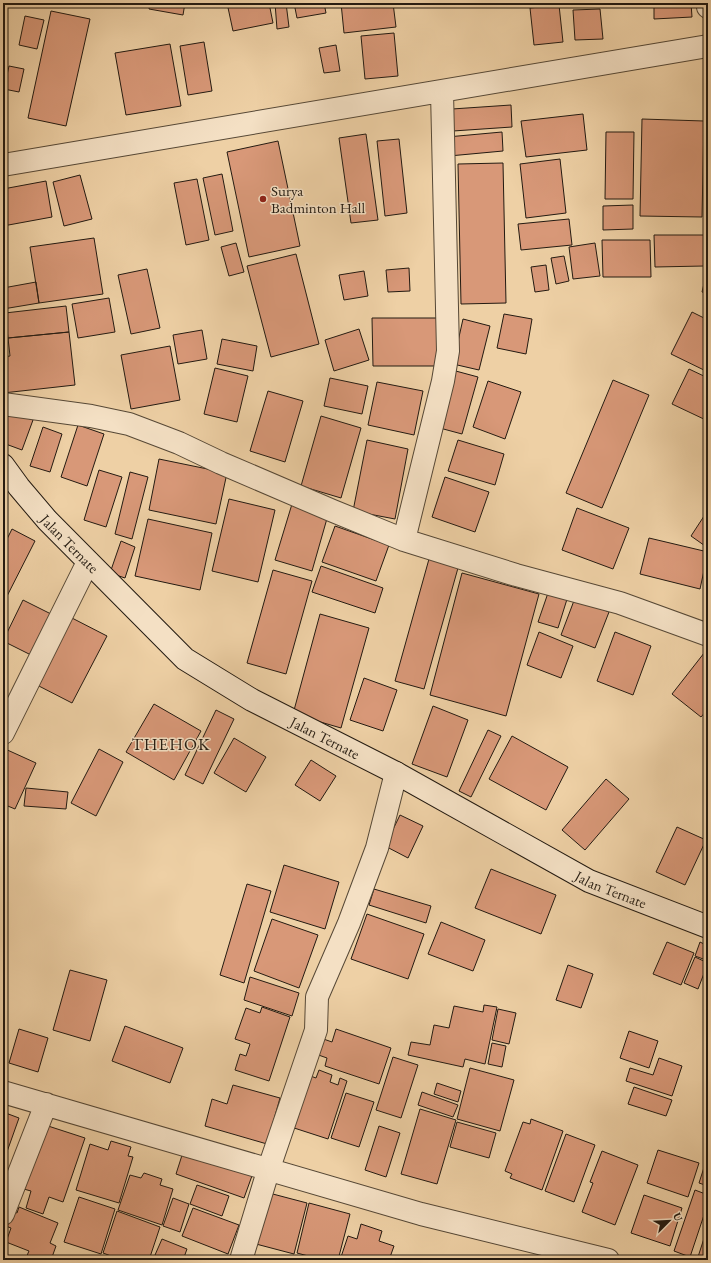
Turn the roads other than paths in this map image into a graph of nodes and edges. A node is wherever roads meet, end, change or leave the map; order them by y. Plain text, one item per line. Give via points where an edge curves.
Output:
1 (708, 3) edge
2 (708, 7) edge
3 (708, 46) edge
4 (442, 92) junction
5 (3, 165) edge
6 (3, 404) edge
7 (3, 465) edge
8 (404, 540) junction
9 (88, 562) junction
10 (708, 635) edge
11 (3, 733) edge
12 (396, 773) junction
13 (708, 927) edge
14 (3, 1092) edge
15 (46, 1104) junction
16 (269, 1168) junction
17 (3, 1214) edge
18 (240, 1260) edge
19 (608, 1260) edge

1 - 2 street
3 - 4 street
4 - 5 street
4 - 8 street via 448,351
6 - 8 street via 129,424
7 - 9 street, Jalan Ternate via 42,515
8 - 10 street via 516,575 620,603
9 - 11 street
9 - 12 street, Jalan Ternate via 185,659 252,700
12 - 13 street, Jalan Ternate via 589,882
12 - 16 street via 377,848 349,923 317,997 316,1030
14 - 15 street
15 - 16 street
15 - 17 street
16 - 18 street
16 - 19 street via 421,1214

